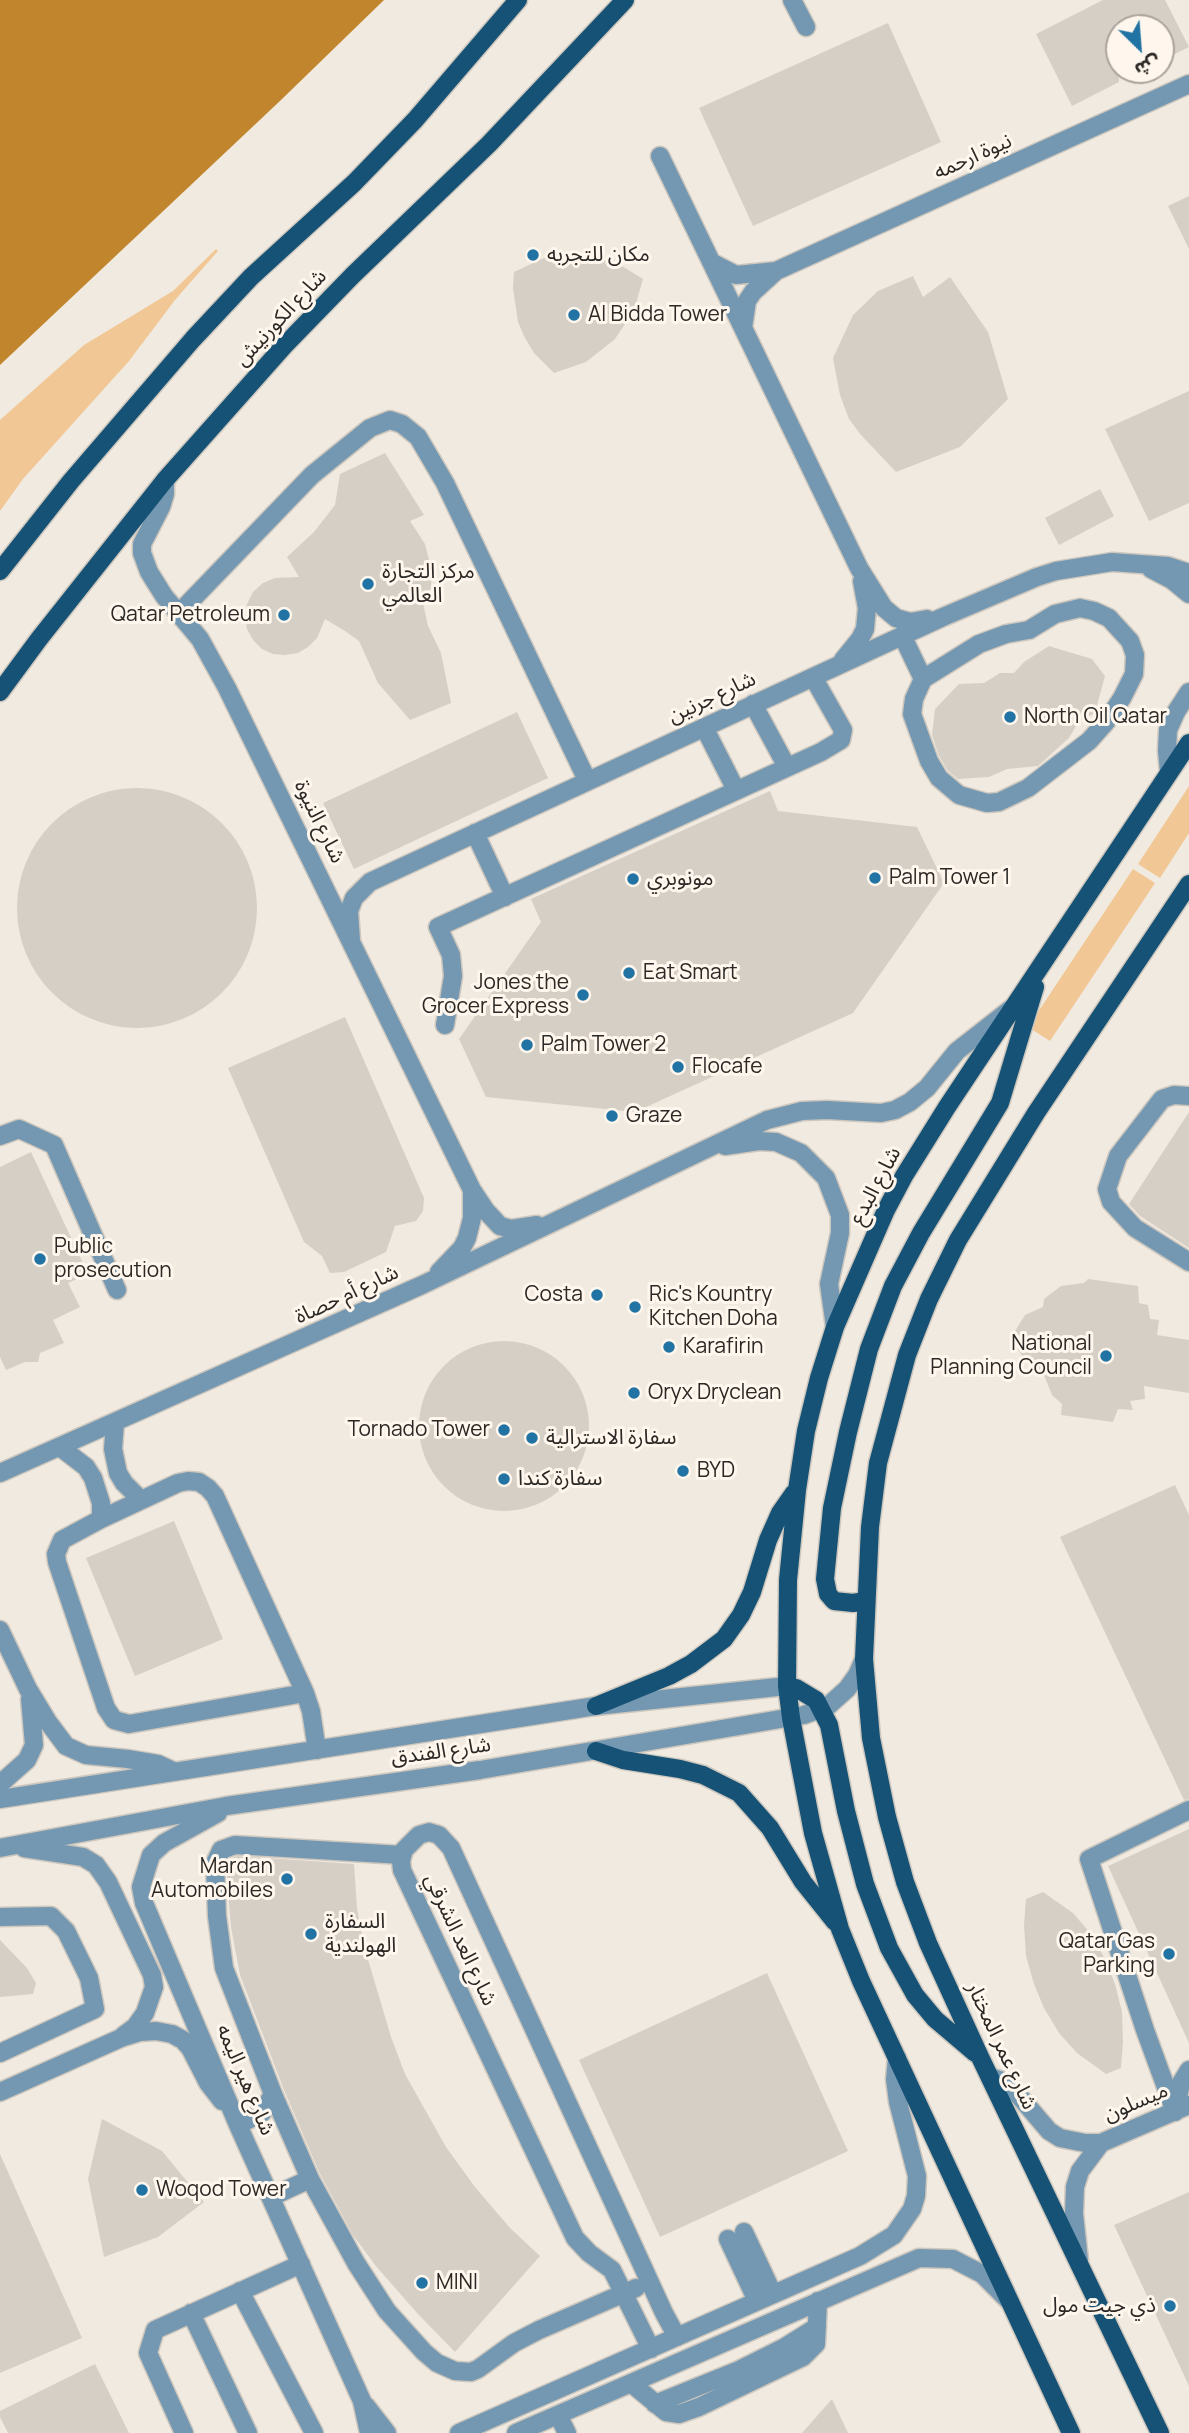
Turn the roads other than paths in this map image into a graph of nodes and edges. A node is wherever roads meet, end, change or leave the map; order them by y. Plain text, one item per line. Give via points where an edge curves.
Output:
1 (518, 0) edge
2 (625, 0) edge
3 (792, 0) edge
4 (806, 27) dead end
5 (1189, 84) edge
6 (660, 156) dead end
7 (710, 261) junction
8 (776, 271) junction
9 (743, 328) junction
10 (165, 480) junction
11 (1143, 563) junction
12 (859, 568) junction
13 (0, 571) edge
14 (1189, 573) edge
15 (1189, 594) edge
16 (179, 613) junction
17 (943, 617) junction
18 (902, 635) junction
19 (838, 665) junction
20 (813, 677) junction
21 (923, 679) junction
22 (0, 692) edge
23 (1189, 692) edge
24 (753, 704) junction
25 (704, 727) junction
26 (1189, 743) edge
27 (787, 767) junction
28 (1169, 772) junction
29 (587, 780) junction
30 (736, 790) junction
31 (475, 833) junction
32 (1189, 884) edge
33 (505, 897) junction
34 (351, 940) junction
35 (1041, 967) junction
36 (1015, 1006) junction
37 (446, 1025) dead end
38 (1189, 1096) edge
39 (0, 1136) edge
40 (708, 1149) junction
41 (472, 1190) junction
42 (564, 1219) junction
43 (1189, 1262) edge
44 (422, 1285) junction
45 (117, 1290) dead end
46 (835, 1327) junction
47 (115, 1423) junction
48 (60, 1447) junction
49 (0, 1473) edge
50 (797, 1490) junction
51 (141, 1500) junction
52 (102, 1519) junction
53 (865, 1601) junction
54 (0, 1630) edge
55 (864, 1659) junction
56 (787, 1686) junction
57 (28, 1689) junction
58 (304, 1693) junction
59 (596, 1706) junction
60 (823, 1709) junction
61 (791, 1718) junction
62 (317, 1750) junction
63 (596, 1751) junction
64 (175, 1772) junction
65 (0, 1784) edge
66 (0, 1799) edge
67 (226, 1806) junction
68 (1189, 1810) edge
69 (5, 1847) edge
70 (402, 1855) junction
71 (0, 1917) edge
72 (840, 1928) junction
73 (121, 2038) junction
74 (0, 2053) edge
75 (980, 2057) junction
76 (897, 2058) junction
77 (1189, 2070) edge
78 (990, 2077) junction
79 (0, 2092) edge
80 (273, 2094) junction
81 (1182, 2108) edge
82 (237, 2123) junction
83 (1101, 2143) junction
84 (310, 2179) junction
85 (271, 2197) junction
86 (736, 2236) dead end
87 (1079, 2260) junction
88 (301, 2264) junction
89 (650, 2282) junction
90 (240, 2291) junction
91 (625, 2293) junction
92 (765, 2298) junction
93 (818, 2301) junction
94 (1010, 2302) junction
95 (191, 2313) junction
96 (677, 2337) junction
97 (651, 2349) junction
98 (632, 2384) junction
99 (362, 2401) junction
100 (558, 2415) junction
101 (184, 2433) edge
102 (248, 2433) edge
103 (314, 2433) edge
104 (369, 2433) edge
105 (387, 2433) edge
106 (459, 2433) edge
107 (516, 2433) edge
108 (567, 2433) edge
109 (1071, 2433) edge
110 (1160, 2433) edge

1 - 13 main road via 415,120 192,339
2 - 10 main road, شارع الكورنيش via 489,144 315,314
3 - 4 street
5 - 8 street, نيوة ارحمه
6 - 7 street
7 - 8 street, نيوة ارحمه via 736,275
7 - 9 street
8 - 9 street, نيوة ارحمه via 747,301
9 - 12 street
10 - 16 street, شارع النيوة via 163,500 146,533 142,553 157,586
10 - 22 main road, شارع الكورنيش
11 - 14 street, شارع جرنين
11 - 15 street
11 - 17 street, شارع جرنين via 1056,570
12 - 17 street via 884,608 896,618 910,622
12 - 19 street via 867,608 865,629
16 - 29 street via 312,475 370,428 390,420 402,424 418,437 445,483
16 - 34 street, شارع النيوة via 217,669
17 - 18 street, شارع جرنين
18 - 19 street, شارع جرنين
18 - 21 street
19 - 20 street, شارع جرنين
20 - 24 street, شارع جرنين
20 - 27 street via 843,736
21 - 21 street via 912,714 939,778 959,795 999,802 1028,788 1089,741 1122,698 1134,674 1135,655 1115,623 1080,608 1055,614 1029,630 979,644
23 - 28 street via 1168,730
24 - 25 street, شارع جرنين
24 - 27 street
25 - 29 street, شارع جرنين
25 - 30 street
26 - 28 main road, شارع البدع
27 - 30 street
28 - 35 main road, شارع البدع
29 - 31 street, شارع جرنين
30 - 33 street
31 - 33 street
31 - 34 street, شارع جرنين via 370,882 354,898 349,911
32 - 53 main road via 1036,1113 958,1240 929,1299 907,1355 878,1463
33 - 37 street via 438,927 451,956 453,976
34 - 41 street, شارع النيوة
35 - 36 main road, شارع البدع
35 - 53 main road via 1000,1103 921,1233 893,1286 869,1349 832,1508 825,1579 834,1601
36 - 40 street, شارع أم حصاة via 957,1051 927,1088 895,1110 784,1114
36 - 46 main road, شارع البدع via 904,1175
38 - 43 street via 1162,1099 1118,1156 1107,1189 1111,1202 1135,1228
39 - 45 street via 19,1129 54,1145
40 - 42 street, شارع أم حصاة
40 - 46 street, شارع أم حصاة via 776,1142 801,1153 826,1178 840,1215 829,1284
41 - 42 street, شارع النيوة via 500,1226 526,1228
41 - 44 street, شارع النيوة via 472,1218 462,1248
42 - 44 street, شارع أم حصاة
44 - 47 street, شارع أم حصاة
46 - 50 main road, شارع البدع via 806,1431
47 - 48 street, شارع أم حصاة
47 - 51 street via 113,1449 118,1473
48 - 49 street, شارع أم حصاة
48 - 52 street via 93,1478
50 - 56 main road, شارع البدع via 788,1580
50 - 59 main road via 780,1513 752,1592 724,1639 669,1676
51 - 52 street
51 - 58 street via 188,1481 199,1482 215,1496
52 - 58 street via 62,1540 56,1554 106,1708 114,1720 129,1724
53 - 55 main road
54 - 57 street
55 - 60 street, شارع الفندق via 847,1689
55 - 75 main road, شارع عمر المختار via 874,1753 905,1882
56 - 59 street, شارع الفندق
56 - 60 main road via 808,1694
56 - 61 main road, شارع البدع
57 - 64 street via 66,1746 86,1755 128,1759
57 - 65 street via 34,1745 27,1760
58 - 62 street
59 - 62 street, شارع الفندق
60 - 61 street, شارع الفندق
60 - 75 main road via 865,1884 889,1948 915,1995 935,2019
61 - 63 street, شارع الفندق
61 - 72 main road via 813,1833
62 - 64 street, شارع الفندق
63 - 67 street, شارع الفندق
63 - 72 main road via 704,1775 739,1793 770,1828 803,1882
64 - 66 street, شارع الفندق
67 - 69 street, شارع الفندق
67 - 82 street, شارع هير اليمه via 164,1843 151,1856 141,1887 148,1916
68 - 81 street via 1089,1859 1145,2030
69 - 73 street via 83,1857 96,1865 108,1882 154,1987 145,2013
70 - 80 street via 235,1844 222,1850 214,1873 225,1968
70 - 89 street, شارع العد الشرقي via 411,1842 429,1832 451,1848
70 - 91 street, شارع العد الشرقي via 402,1870 575,2238 612,2270
71 - 74 street via 51,1916 66,1931 89,1978 95,2009
72 - 76 main road
73 - 79 street
73 - 82 street via 156,2031 183,2040
75 - 78 main road, شارع عمر المختار
76 - 92 street via 898,2102 917,2176 916,2196 906,2221 879,2246
76 - 94 main road
77 - 81 street via 1181,2083
78 - 83 street, ميسلون via 1013,2089 1040,2123 1060,2138
78 - 87 main road, شارع عمر المختار
80 - 82 street via 262,2113
80 - 84 street
81 - 83 street, ميسلون
82 - 85 street, شارع هير اليمه
83 - 87 street, ميسلون via 1080,2171 1075,2187
84 - 85 street
84 - 91 street via 387,2311 424,2352 455,2371 478,2369 539,2330
85 - 88 street, شارع هير اليمه
86 - 92 street
87 - 110 main road, شارع عمر المختار
88 - 90 street
88 - 99 street, شارع هير اليمه
89 - 91 street
89 - 96 street, شارع العد الشرقي
90 - 95 street
90 - 103 street
91 - 97 street, شارع العد الشرقي
92 - 96 street
93 - 94 street via 919,2258 953,2259 982,2274
93 - 98 street
93 - 98 street via 816,2344 803,2357 699,2407 679,2414 666,2412
94 - 109 main road
95 - 101 street via 155,2330 148,2353
95 - 102 street
96 - 97 street
97 - 106 street
98 - 100 street
99 - 104 street, شارع هير اليمه
99 - 105 street, شارع هير اليمه
100 - 107 street
100 - 108 street

